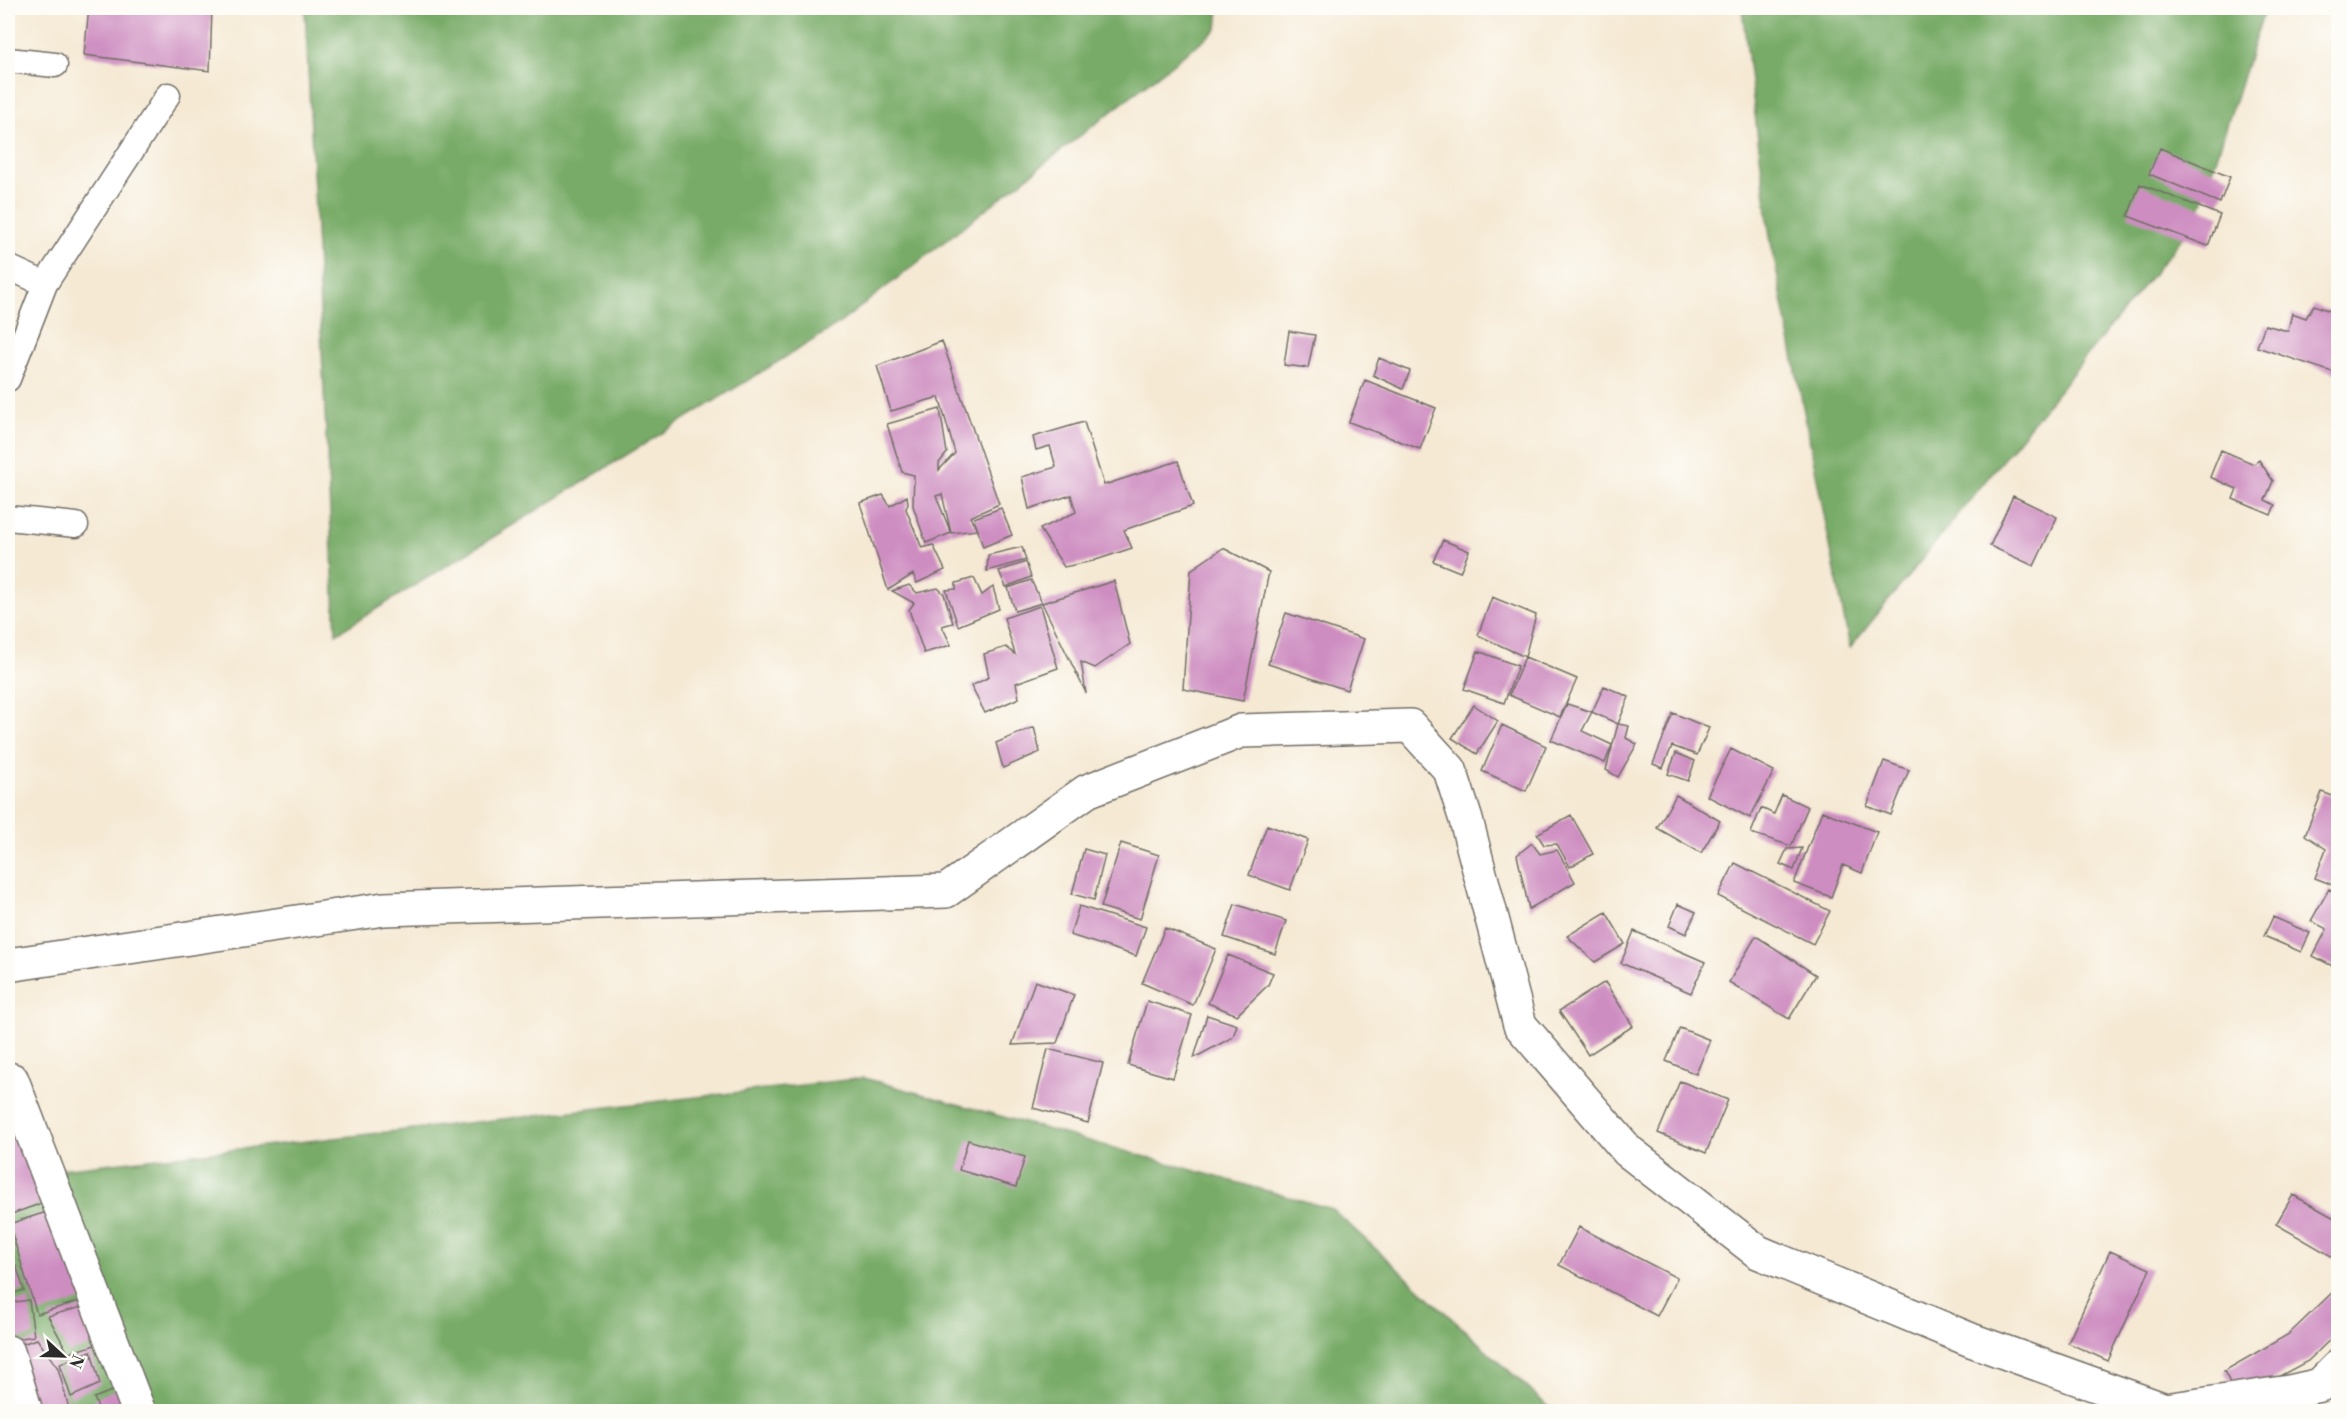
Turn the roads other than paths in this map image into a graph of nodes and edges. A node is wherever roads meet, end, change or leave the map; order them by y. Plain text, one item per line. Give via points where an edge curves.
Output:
1 (8, 60) edge
2 (55, 64) dead end
3 (168, 95) dead end
4 (8, 267) edge
5 (45, 284) junction
6 (8, 379) edge
7 (8, 518) edge
8 (76, 525) dead end
9 (8, 965) edge
10 (8, 1079) edge
11 (8, 1352) edge
12 (2338, 1367) edge
13 (2292, 1402) edge
14 (27, 1412) edge
15 (139, 1412) edge

1 - 2 lane
3 - 5 lane
4 - 5 lane
5 - 6 lane
7 - 8 lane
9 - 13 street via 384,909 946,891 1087,791 1241,731 1410,726 1450,770 1520,1025 1628,1151 1758,1252 1971,1340 2165,1410
10 - 15 street via 12,1080
11 - 14 street
12 - 13 street via 2320,1385

